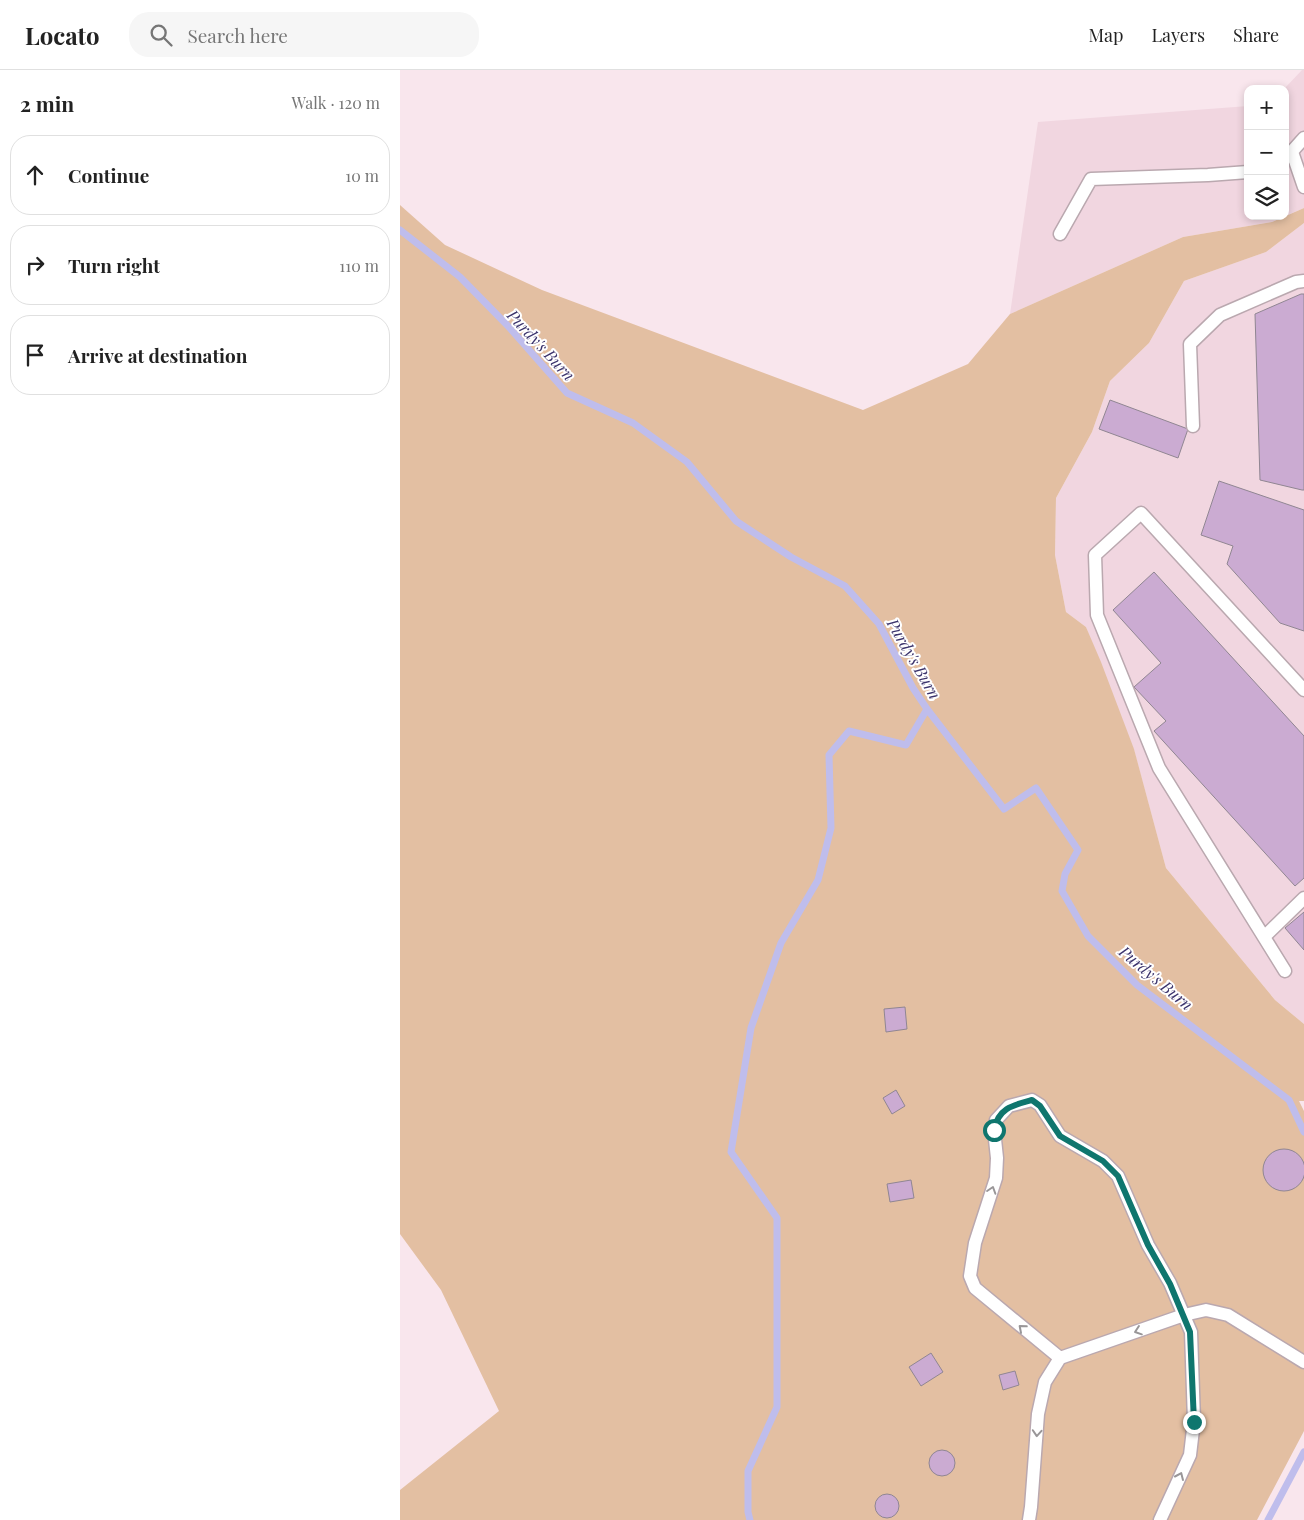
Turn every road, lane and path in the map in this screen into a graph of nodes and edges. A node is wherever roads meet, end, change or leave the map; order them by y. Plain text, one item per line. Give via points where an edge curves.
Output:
1 (1304, 138) edge
2 (1289, 155) edge
3 (1244, 172) edge
4 (1303, 186) edge
5 (1060, 234) dead end
6 (1304, 282) edge
7 (1192, 426) dead end
8 (1304, 690) edge
9 (1304, 898) edge
10 (1264, 936) junction
11 (1285, 971) dead end
12 (1184, 1315) junction
13 (1060, 1358) junction
14 (1304, 1362) edge
15 (1029, 1520) edge
16 (1160, 1520) edge

1 - 2 lane
2 - 4 lane
3 - 5 lane via 1091,179
6 - 7 lane via 1296,282 1220,315 1190,344
8 - 10 lane via 1142,513 1095,555 1098,615 1160,768
9 - 10 lane
10 - 11 lane
12 -> 13 lane
13 -> 12 lane via 976,1288 970,1276 976,1243 996,1178 996,1120 1010,1106 1032,1100 1040,1106 1060,1136 1103,1161 1118,1176
12 - 14 lane via 1206,1310 1228,1315
16 -> 12 lane via 1190,1455 1194,1422 1190,1332
13 -> 15 lane via 1045,1382 1038,1414

